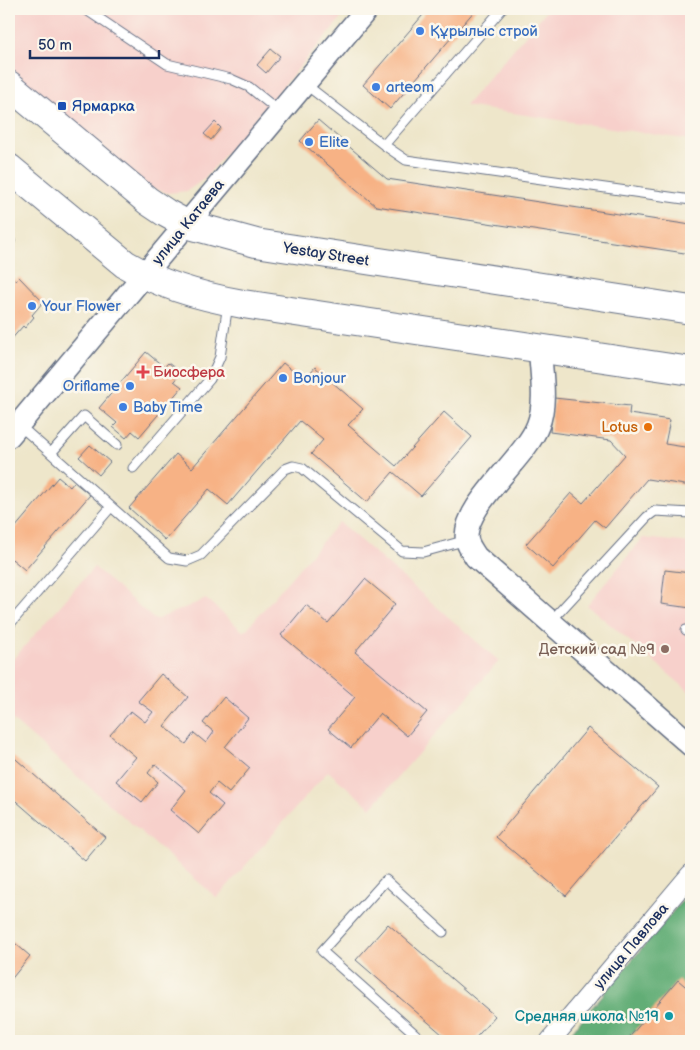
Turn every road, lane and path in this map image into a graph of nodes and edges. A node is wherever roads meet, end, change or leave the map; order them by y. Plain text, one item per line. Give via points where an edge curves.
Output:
1 (85, 9) edge
2 (367, 9) edge
3 (502, 9) edge
4 (304, 83) junction
5 (9, 85) edge
6 (280, 112) junction
7 (384, 145) junction
8 (9, 168) edge
9 (691, 200) edge
10 (186, 224) junction
11 (144, 275) junction
12 (229, 302) junction
13 (691, 310) edge
14 (540, 349) junction
15 (691, 371) edge
16 (14, 430) edge
17 (117, 445) dead end
18 (51, 453) junction
19 (133, 468) dead end
20 (111, 507) junction
21 (691, 513) edge
22 (467, 540) junction
23 (549, 623) junction
24 (9, 625) edge
25 (691, 745) edge
26 (691, 874) edge
27 (444, 932) dead end
28 (423, 1041) edge
29 (550, 1041) edge

1 - 6 lane via 167,64 231,79 249,87
2 - 4 street, улица Катаева
3 - 7 lane
4 - 6 street, улица Катаева
4 - 7 lane
5 - 10 main road, Yestay Street via 148,201
6 - 10 street, улица Катаева
7 - 9 lane via 406,160
8 - 11 main road via 106,251
10 - 11 street, улица Катаева
10 - 13 main road, Yestay Street via 256,243
11 - 12 main road
11 - 16 street, улица Катаева
12 - 14 main road
12 - 19 lane via 220,357 210,378
14 - 15 main road
14 - 22 street via 542,403 538,425 520,456 486,494 468,528
16 - 18 lane
17 - 18 lane via 84,416
18 - 20 lane
20 - 22 lane via 169,558 187,561 201,555 285,469 294,466 302,468 402,551 423,552
20 - 24 lane
21 - 23 lane via 655,511 646,517
22 - 23 street via 476,557
23 - 25 street
26 - 29 street, улица Павлова
27 - 28 lane via 386,880 322,951

